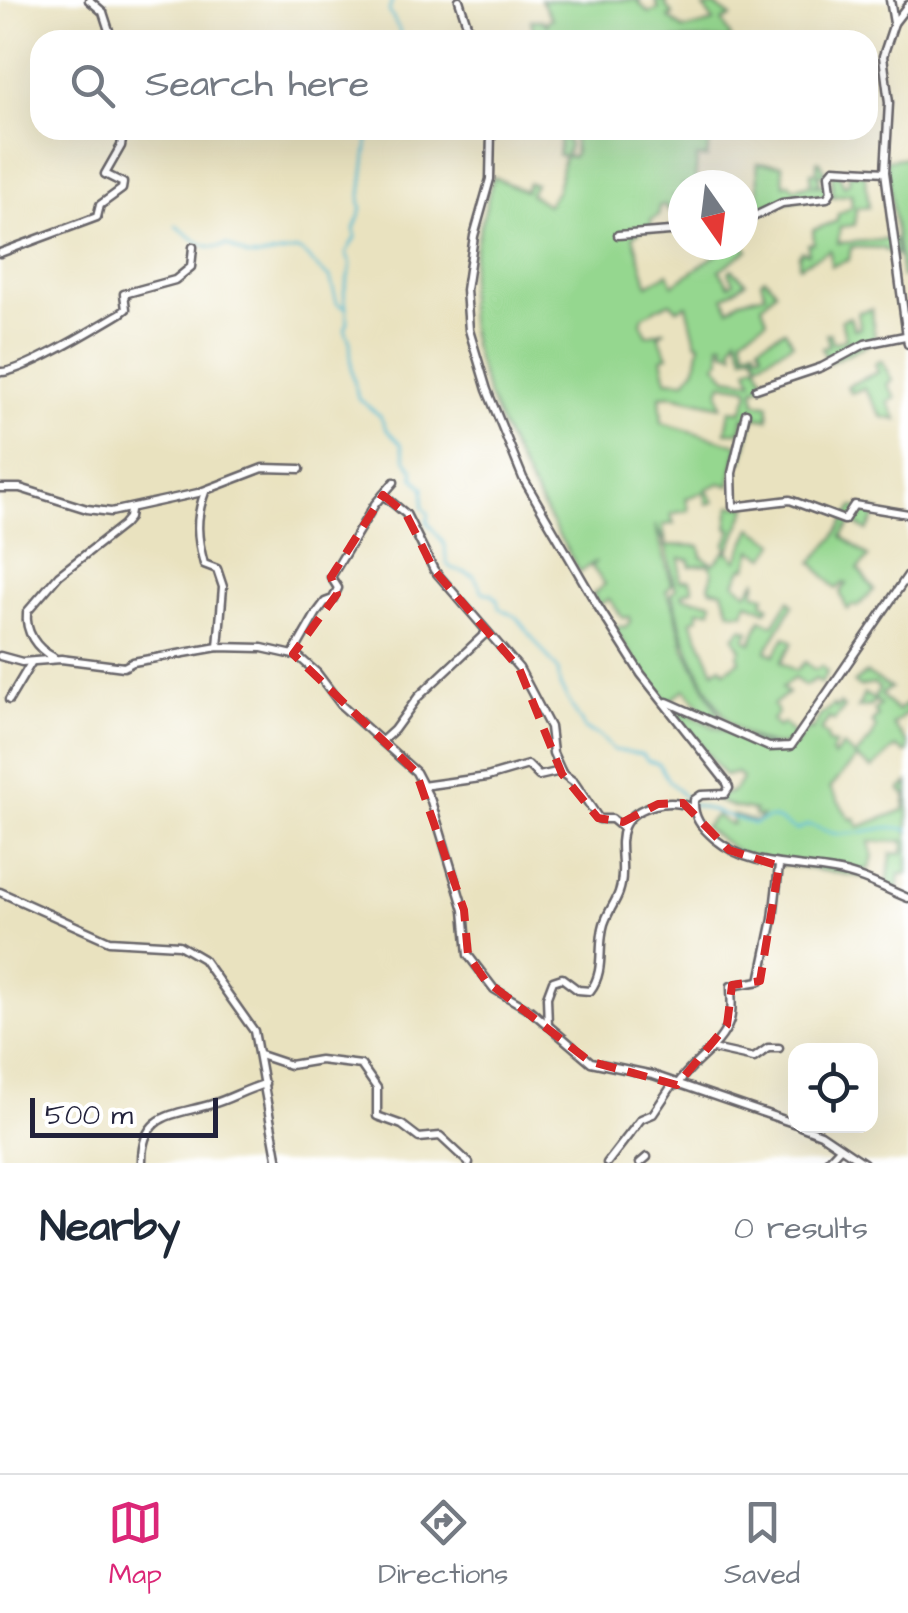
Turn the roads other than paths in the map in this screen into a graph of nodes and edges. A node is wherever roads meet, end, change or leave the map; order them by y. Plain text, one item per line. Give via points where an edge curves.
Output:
1 (89, 0) edge
2 (460, 0) edge
3 (890, 0) edge
4 (908, 5) edge
5 (894, 23) junction
6 (108, 30) edge
7 (469, 30) edge
8 (122, 140) edge
9 (490, 140) edge
10 (885, 172) junction
11 (758, 215) edge
12 (668, 231) edge
13 (618, 235) dead end
14 (193, 248) dead end
15 (0, 253) edge
16 (905, 277) edge
17 (906, 340) edge
18 (0, 372) edge
19 (756, 389) dead end
20 (746, 414) dead end
21 (300, 469) dead end
22 (394, 482) dead end
23 (0, 488) edge
24 (206, 490) junction
25 (383, 494) junction
26 (130, 510) junction
27 (908, 514) edge
28 (908, 575) edge
29 (487, 632) junction
30 (218, 647) junction
31 (293, 654) junction
32 (0, 656) edge
33 (58, 659) junction
34 (31, 662) junction
35 (9, 700) dead end
36 (666, 702) junction
37 (383, 740) junction
38 (561, 771) junction
39 (422, 786) junction
40 (693, 806) junction
41 (624, 828) junction
42 (779, 866) junction
43 (0, 892) edge
44 (908, 898) edge
45 (548, 1026) junction
46 (779, 1048) dead end
47 (713, 1049) junction
48 (260, 1055) junction
49 (264, 1084) junction
50 (675, 1084) junction
51 (788, 1122) edge
52 (813, 1133) edge
53 (840, 1148) junction
54 (647, 1157) dead end
55 (142, 1163) edge
56 (278, 1163) edge
57 (469, 1163) edge
58 (607, 1163) edge
59 (640, 1163) edge
60 (826, 1163) edge
61 (864, 1163) edge

1 - 6 street
2 - 7 street
3 - 5 street
4 - 5 street
5 - 10 street via 883,56 889,103
8 - 15 street via 105,172 122,189 100,205 96,217
9 - 36 street via 490,179 466,290 480,370 530,491 618,638
10 - 11 street via 834,170 829,197
10 - 16 street
12 - 13 street
14 - 18 street via 191,267 176,280 125,294 121,313
16 - 17 street
17 - 19 street via 865,344 822,368
20 - 27 street via 732,473 733,506 790,500 844,520 854,506
21 - 24 street via 263,468
22 - 25 street
23 - 26 street via 98,512
24 - 26 street
24 - 30 street via 197,536 204,564 216,568 222,581
25 - 29 street via 406,514 434,570
25 - 31 street via 331,577 335,596 320,608
26 - 33 street via 123,525 58,575 27,612 29,633
28 - 36 street via 791,746 772,748
29 - 37 street
29 - 38 street via 536,694
30 - 31 street
30 - 33 street via 124,667
31 - 37 street
32 - 34 street
33 - 34 street
34 - 35 street
36 - 40 street via 728,786 725,794 701,794
37 - 39 street
38 - 39 street via 540,776 528,765
38 - 41 street via 599,819
39 - 45 street via 464,910 471,960 494,988
40 - 41 street via 658,804 632,814
40 - 42 street via 700,825 729,850
41 - 45 street via 622,881 604,922 594,988 582,991 556,979 546,997
42 - 44 street via 834,870
42 - 47 street via 760,981 731,986 731,1017
43 - 48 street via 113,942 192,950 248,1018
45 - 50 street via 593,1063
46 - 47 street via 754,1058
47 - 50 street
48 - 49 street
48 - 57 street via 285,1064 361,1065 377,1088 377,1116 419,1138 440,1136
49 - 55 street via 166,1114 148,1130
49 - 56 street
50 - 51 street
50 - 58 street
52 - 53 street
53 - 60 street
53 - 61 street
54 - 59 street

